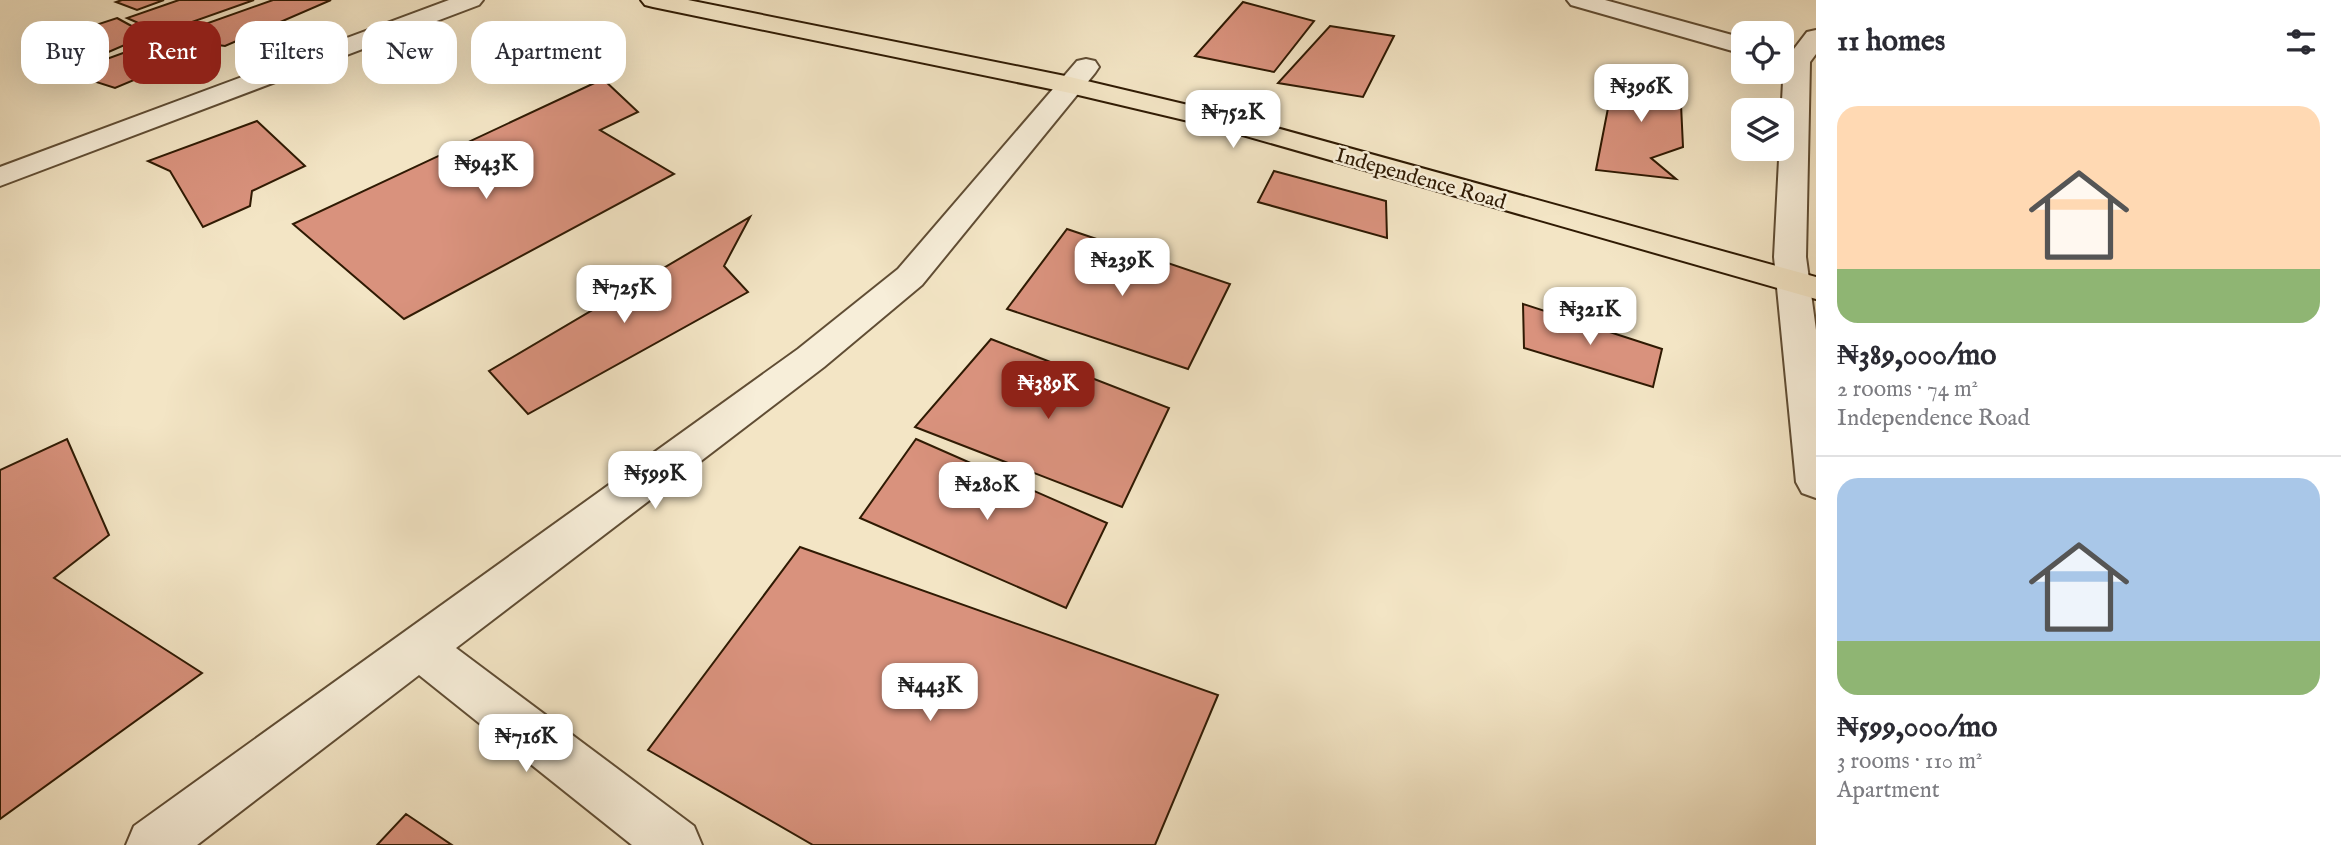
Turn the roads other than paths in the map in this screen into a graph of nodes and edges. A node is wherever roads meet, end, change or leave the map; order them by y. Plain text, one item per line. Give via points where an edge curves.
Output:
1 (471, 0) edge
2 (653, 0) edge
3 (746, 0) edge
4 (1579, 0) edge
5 (1816, 37) edge
6 (1731, 43) edge
7 (1794, 55) edge
8 (1078, 76) junction
9 (1791, 84) edge
10 (146, 124) junction
11 (0, 152) edge
12 (0, 177) edge
13 (1803, 272) edge
14 (1816, 482) edge
15 (419, 648) junction
16 (153, 845) edge
17 (675, 845) edge

1 - 10 street
2 - 8 main road, Independence Road
3 - 8 main road, Independence Road
4 - 6 street
5 - 7 street
8 - 13 main road, Independence Road via 1226,122
8 - 15 street via 910,277 811,358
9 - 13 street
10 - 11 street
10 - 12 street
13 - 14 street
15 - 16 street
15 - 17 street

